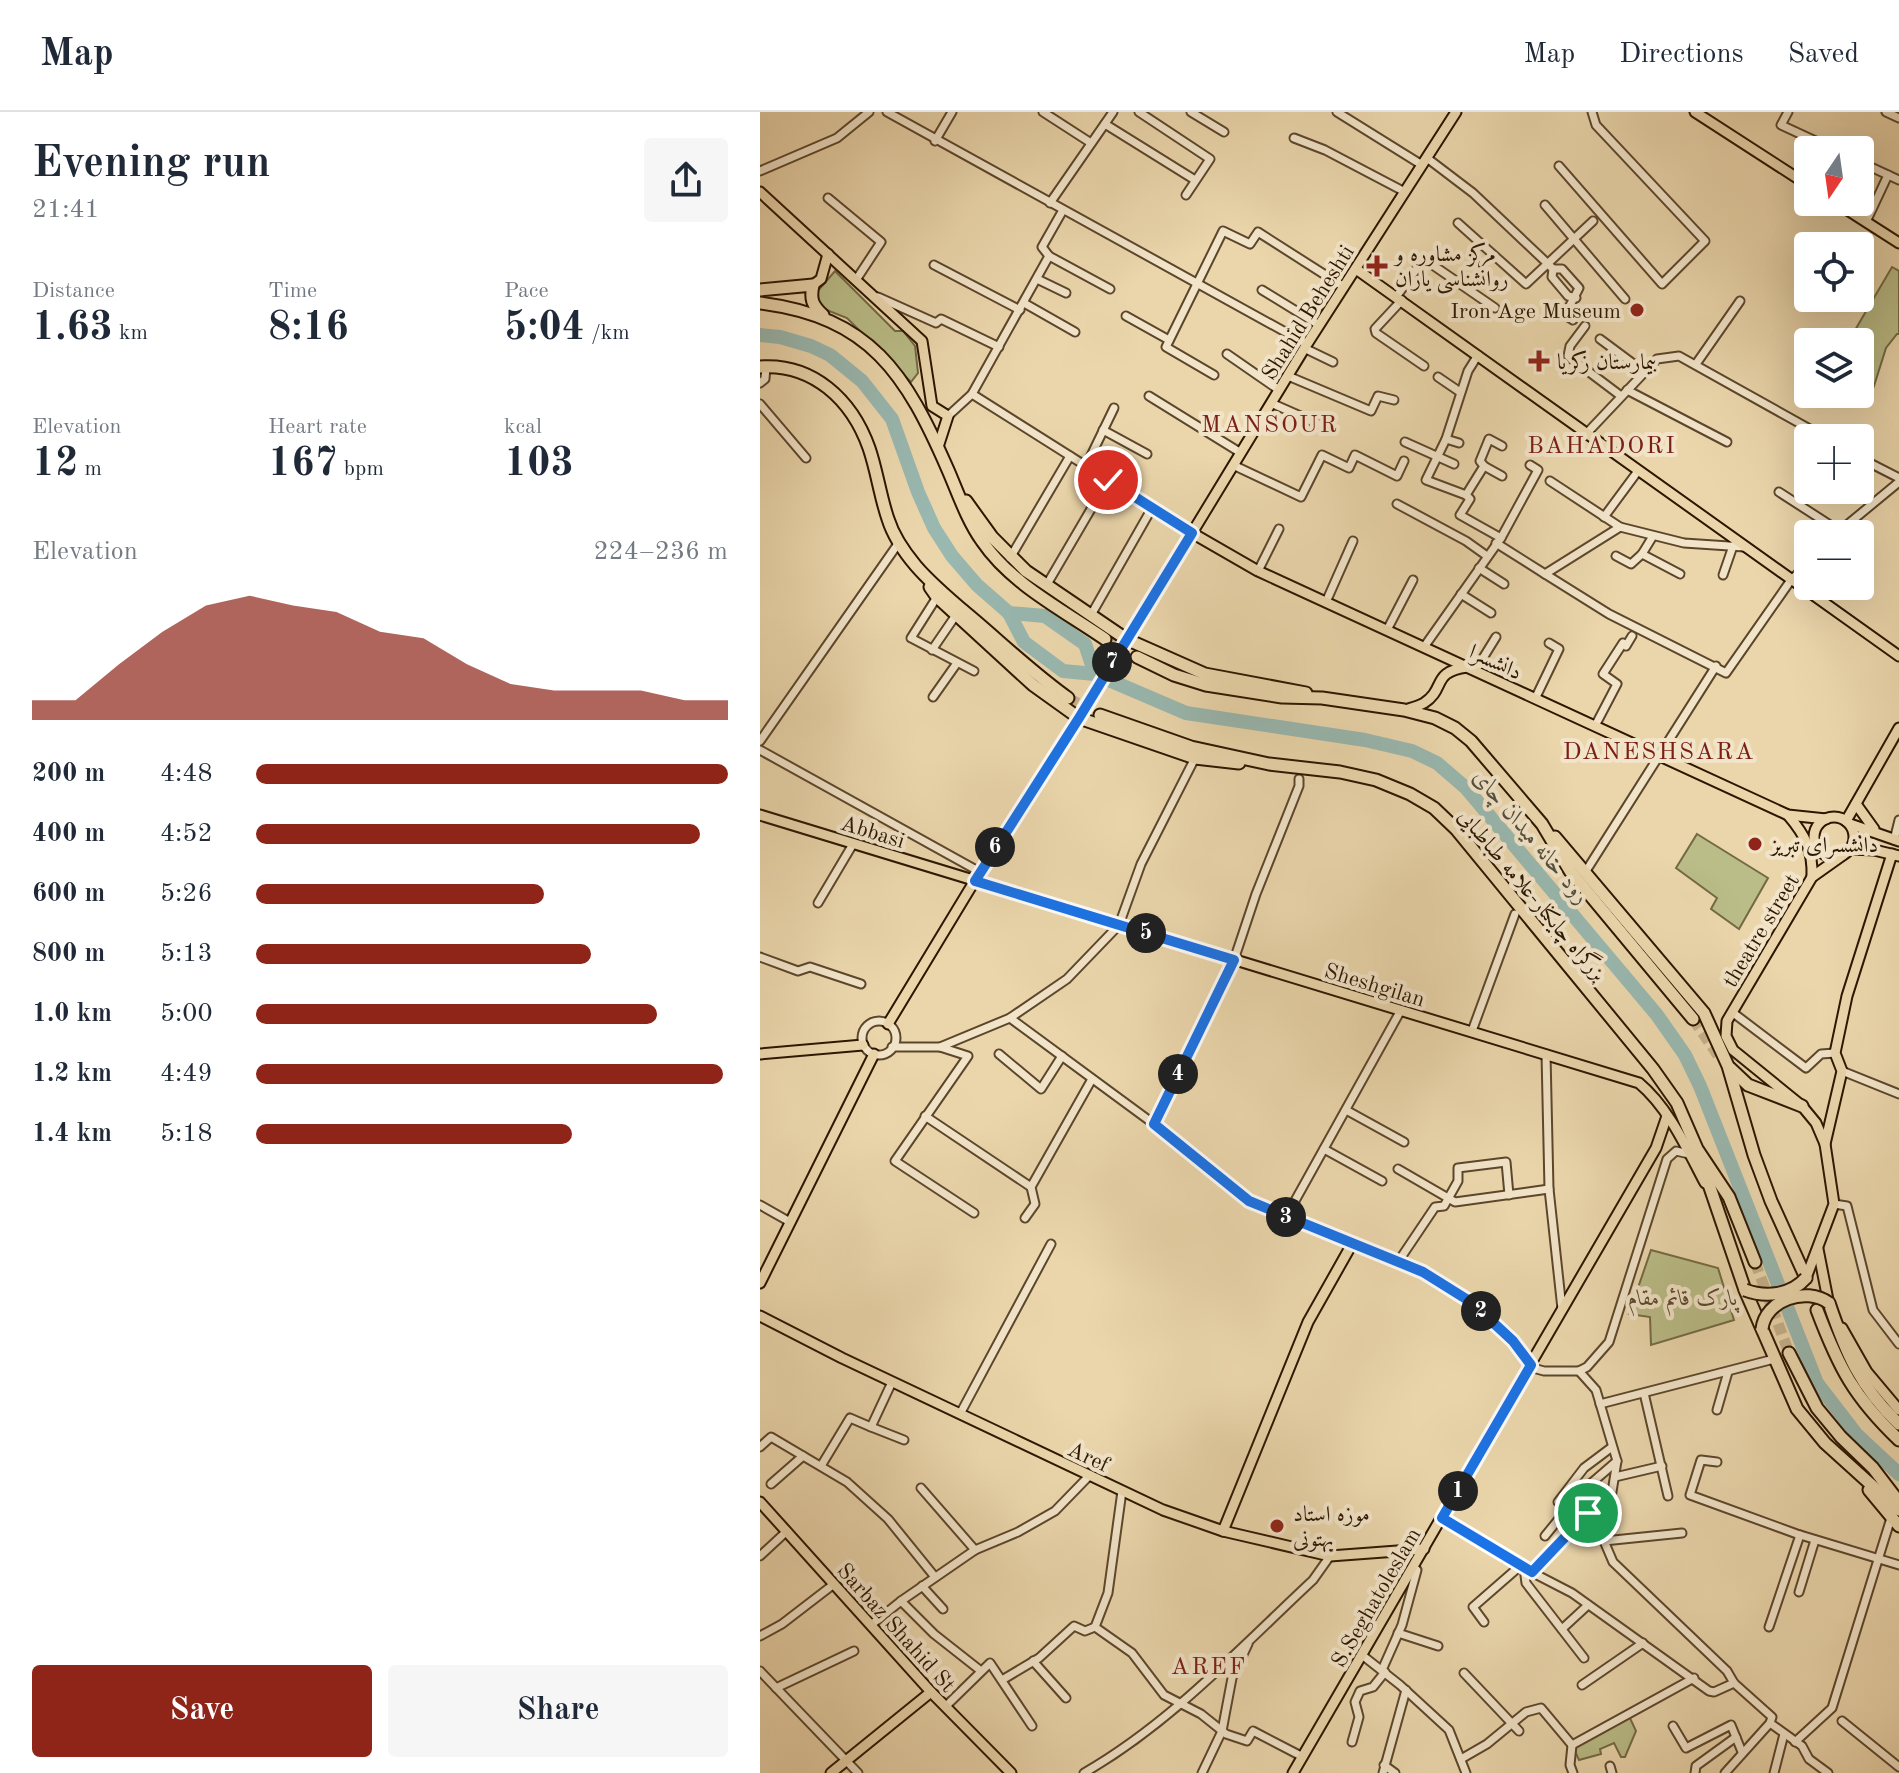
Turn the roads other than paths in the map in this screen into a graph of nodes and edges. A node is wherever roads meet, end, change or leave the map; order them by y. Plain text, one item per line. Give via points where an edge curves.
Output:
1 (869, 112) edge
2 (887, 112) edge
3 (1043, 112) edge
4 (1113, 112) edge
5 (1139, 112) edge
6 (1191, 112) edge
7 (1337, 112) edge
8 (1592, 112) edge
9 (1695, 112) edge
10 (1788, 112) edge
11 (1886, 112) edge
12 (949, 113) edge
13 (1453, 113) edge
14 (1206, 116) edge
15 (1899, 118) edge
16 (1105, 124) junction
17 (1224, 132) dead end
18 (1805, 136) edge
19 (1294, 138) dead end
20 (935, 141) junction
21 (1091, 143) junction
22 (1425, 162) junction
23 (1559, 166) dead end
24 (1874, 168) edge
25 (760, 171) edge
26 (1888, 175) junction
27 (1794, 176) edge
28 (1195, 180) junction
29 (1899, 180) edge
30 (760, 192) edge
31 (1405, 192) junction
32 (1186, 195) dead end
33 (828, 198) dead end
34 (1050, 203) junction
35 (1545, 205) dead end
36 (1063, 210) junction
37 (1857, 216) edge
38 (1593, 221) dead end
39 (1866, 222) junction
40 (1458, 223) dead end
41 (1573, 239) junction
42 (1899, 243) edge
43 (828, 254) junction
44 (1049, 256) junction
45 (934, 265) dead end
46 (1550, 266) junction
47 (1356, 269) junction
48 (1037, 279) junction
49 (856, 280) junction
50 (1198, 284) junction
51 (813, 285) junction
52 (1344, 287) junction
53 (1110, 289) dead end
54 (760, 290) edge
55 (1262, 290) dead end
56 (1066, 293) dead end
57 (873, 295) junction
58 (1576, 298) junction
59 (1399, 299) junction
60 (1625, 299) dead end
61 (1740, 301) dead end
62 (760, 303) edge
63 (1022, 307) junction
64 (1495, 308) dead end
65 (1126, 316) dead end
66 (826, 318) junction
67 (1573, 320) dead end
68 (1319, 325) junction
69 (1585, 326) dead end
70 (1075, 332) dead end
71 (1600, 339) dead end
72 (1169, 340) junction
73 (1306, 346) junction
74 (999, 347) junction
75 (1227, 354) dead end
76 (1478, 355) junction
77 (1333, 362) dead end
78 (1696, 364) junction
79 (1424, 366) dead end
80 (763, 367) edge
81 (1643, 371) junction
82 (1214, 375) dead end
83 (1288, 376) junction
84 (1438, 377) dead end
85 (760, 383) edge
86 (1279, 390) junction
87 (1460, 392) junction
88 (1624, 393) junction
89 (972, 394) junction
90 (1149, 396) dead end
91 (1394, 400) dead end
92 (1271, 403) junction
93 (760, 404) edge
94 (1114, 408) dead end
95 (948, 416) junction
96 (1801, 424) edge
97 (1330, 429) dead end
98 (1103, 430) junction
99 (1587, 433) junction
100 (1446, 439) junction
101 (1405, 442) dead end
102 (1727, 442) dead end
103 (1459, 443) dead end
104 (1502, 446) dead end
105 (938, 447) junction
106 (1241, 453) junction
107 (1147, 454) dead end
108 (1438, 455) junction
109 (1070, 456) junction
110 (806, 458) dead end
111 (1404, 461) dead end
112 (1454, 464) dead end
113 (1482, 464) junction
114 (1233, 465) junction
115 (1530, 465) dead end
116 (1086, 466) junction
117 (1874, 466) edge
118 (1638, 471) junction
119 (1502, 476) dead end
120 (1108, 480) junction
121 (1899, 480) edge
122 (1550, 481) dead end
123 (1779, 492) dead end
124 (959, 494) junction
125 (1466, 495) junction
126 (1397, 504) dead end
127 (1152, 508) junction
128 (1604, 517) junction
129 (1821, 520) edge
130 (1854, 520) edge
131 (1620, 527) junction
132 (1279, 529) dead end
133 (1192, 533) junction
134 (1653, 536) junction
135 (1498, 540) junction
136 (900, 541) junction
137 (1353, 541) dead end
138 (1738, 546) junction
139 (1336, 551) dead end
140 (1642, 554) junction
141 (1346, 556) junction
142 (1487, 556) junction
143 (1616, 556) dead end
144 (1010, 558) junction
145 (916, 566) junction
146 (1479, 568) junction
147 (1671, 569) junction
148 (1258, 571) junction
149 (1545, 574) junction
150 (1680, 574) dead end
151 (1723, 575) dead end
152 (1794, 577) edge
153 (1413, 580) dead end
154 (1664, 580) dead end
155 (1791, 580) junction
156 (1504, 584) dead end
157 (1046, 586) junction
158 (1461, 594) junction
159 (937, 597) junction
160 (1326, 602) junction
161 (1491, 613) dead end
162 (956, 615) junction
163 (1091, 615) junction
164 (1387, 630) junction
165 (1632, 636) dead end
166 (1496, 637) dead end
167 (1105, 639) tunnel mouth
168 (1126, 639) junction
169 (1549, 643) dead end
170 (1424, 647) junction
171 (932, 650) junction
172 (1899, 656) edge
173 (1137, 657) tunnel mouth
174 (957, 663) junction
175 (1716, 666) junction
176 (1471, 669) junction
177 (974, 671) dead end
178 (933, 697) dead end
179 (1068, 698) tunnel mouth
180 (1322, 698) junction
181 (1535, 699) junction
182 (1404, 710) junction
183 (1100, 715) tunnel mouth
184 (1079, 718) junction
185 (1595, 726) junction
186 (1899, 728) edge
187 (760, 741) edge
188 (760, 750) edge
189 (1661, 757) junction
190 (1195, 758) junction
191 (1269, 764) junction
192 (1299, 779) dead end
193 (1856, 804) junction
194 (1788, 815) junction
195 (762, 819) edge
196 (1826, 819) junction
197 (1899, 820) edge
198 (1848, 822) junction
199 (1542, 824) junction
200 (1879, 834) junction
201 (1896, 840) edge
202 (853, 844) junction
203 (1847, 852) junction
204 (1895, 855) edge
205 (1586, 871) junction
206 (977, 876) junction
207 (1812, 877) junction
208 (818, 903) dead end
209 (1515, 914) dead end
210 (1119, 925) junction
211 (760, 957) edge
212 (1234, 960) junction
213 (861, 984) dead end
214 (1401, 1010) junction
215 (1732, 1012) junction
216 (1010, 1018) junction
217 (1693, 1019) tunnel mouth
218 (888, 1024) junction
219 (1472, 1031) junction
220 (863, 1045) junction
221 (892, 1047) junction
222 (940, 1047) junction
223 (1835, 1053) junction
224 (760, 1054) edge
225 (874, 1054) junction
226 (999, 1054) dead end
227 (1546, 1054) junction
228 (1062, 1056) junction
229 (1728, 1066) junction
230 (1842, 1071) junction
231 (1092, 1079) junction
232 (1899, 1094) edge
233 (1802, 1106) junction
234 (1346, 1110) junction
235 (925, 1116) junction
236 (1667, 1116) junction
237 (1154, 1124) junction
238 (1404, 1142) dead end
239 (1825, 1144) junction
240 (1324, 1149) junction
241 (1693, 1152) junction
242 (1398, 1169) dead end
243 (1382, 1181) dead end
244 (1031, 1187) junction
245 (1549, 1189) junction
246 (1509, 1195) junction
247 (1448, 1198) junction
248 (1834, 1204) junction
249 (760, 1205) edge
250 (974, 1213) dead end
251 (1286, 1217) junction
252 (1025, 1218) dead end
253 (790, 1222) junction
254 (1051, 1244) dead end
255 (1352, 1244) junction
256 (1818, 1249) junction
257 (1398, 1262) junction
258 (1755, 1262) tunnel mouth
259 (1806, 1278) junction
260 (760, 1283) edge
261 (1745, 1290) junction
262 (1829, 1303) junction
263 (1817, 1310) dead end
264 (1562, 1311) junction
265 (760, 1316) edge
266 (1762, 1329) junction
267 (1899, 1344) edge
268 (1789, 1353) tunnel mouth
269 (1774, 1359) junction
270 (1531, 1365) junction
271 (1579, 1371) junction
272 (1728, 1372) junction
273 (892, 1382) junction
274 (1644, 1393) junction
275 (1600, 1404) junction
276 (1717, 1410) dead end
277 (1899, 1410) edge
278 (960, 1414) junction
279 (1899, 1424) edge
280 (871, 1427) junction
281 (904, 1440) dead end
282 (1899, 1440) edge
283 (760, 1447) edge
284 (1612, 1447) junction
285 (803, 1456) junction
286 (1617, 1461) junction
287 (1717, 1462) dead end
288 (821, 1466) junction
289 (1662, 1466) junction
290 (1089, 1476) junction
291 (1615, 1477) junction
292 (771, 1484) dead end
293 (921, 1488) dead end
294 (1122, 1491) junction
295 (1668, 1496) dead end
296 (760, 1502) edge
297 (1558, 1502) dead end
298 (1899, 1502) edge
299 (1588, 1513) dead end
300 (1442, 1518) junction
301 (1896, 1518) edge
302 (787, 1531) junction
303 (1223, 1531) junction
304 (1682, 1533) dead end
305 (1800, 1535) junction
306 (1545, 1536) dead end
307 (1815, 1540) junction
308 (1604, 1541) junction
309 (1424, 1549) junction
310 (975, 1550) junction
311 (760, 1556) edge
312 (1330, 1556) junction
313 (1878, 1560) junction
314 (1899, 1565) edge
315 (1413, 1567) junction
316 (1526, 1569) junction
317 (935, 1577) junction
318 (834, 1584) junction
319 (922, 1586) junction
320 (1799, 1592) dead end
321 (901, 1601) junction
322 (1588, 1605) junction
323 (943, 1609) dead end
324 (1484, 1622) dead end
325 (871, 1625) junction
326 (1095, 1627) junction
327 (1769, 1627) dead end
328 (1562, 1629) junction
329 (1398, 1633) junction
330 (760, 1636) edge
331 (1251, 1639) junction
332 (1643, 1643) junction
333 (1438, 1646) dead end
334 (854, 1651) dead end
335 (1362, 1655) junction
336 (1584, 1658) dead end
337 (1033, 1661) junction
338 (760, 1671) edge
339 (981, 1671) junction
340 (1384, 1671) junction
341 (1464, 1673) dead end
342 (1694, 1678) junction
343 (1002, 1680) junction
344 (1734, 1683) junction
345 (1582, 1685) dead end
346 (776, 1688) junction
347 (1406, 1690) junction
348 (931, 1692) junction
349 (1066, 1698) dead end
350 (1180, 1703) junction
351 (946, 1706) junction
352 (1842, 1721) dead end
353 (1511, 1722) junction
354 (1770, 1723) junction
355 (1032, 1726) dead end
356 (1673, 1726) dead end
357 (1222, 1731) junction
358 (1519, 1731) dead end
359 (1784, 1734) junction
360 (1736, 1737) junction
361 (1352, 1742) dead end
362 (1795, 1742) junction
363 (1572, 1745) junction
364 (1742, 1752) junction
365 (1303, 1757) junction
366 (1461, 1759) junction
367 (845, 1762) junction
368 (1899, 1767) edge
369 (1383, 1769) edge
370 (831, 1773) edge
371 (858, 1773) edge
372 (1011, 1773) edge
373 (1084, 1773) edge
374 (1202, 1773) edge
375 (1294, 1773) edge
376 (1395, 1773) edge
377 (1466, 1773) edge
378 (1573, 1773) edge
379 (1695, 1773) edge
380 (1725, 1773) edge
381 (1774, 1773) edge
382 (1828, 1773) edge

1 - 25 street via 837,138
2 - 20 street
3 - 21 street
4 - 16 street
5 - 28 street via 1210,159
6 - 14 street
7 - 22 street
8 - 23 street via 1596,125 1705,241 1662,284
9 - 27 main road
10 - 18 street via 1781,125
11 - 15 street
12 - 20 street
13 - 22 main road, Shahid Beheshti
14 - 17 street
16 - 21 street
16 - 28 street
19 - 31 street
20 - 34 street
21 - 34 street
22 - 31 main road, Shahid Beheshti
22 - 46 street via 1473,193
24 - 26 street
26 - 29 street
26 - 39 street
28 - 32 street
30 - 43 main road
31 - 47 main road, Shahid Beheshti
33 - 49 street via 881,242
34 - 36 street
35 - 41 street
36 - 44 street via 1042,247
36 - 50 street
37 - 39 main road
38 - 41 street
39 - 42 main road
40 - 46 street via 1526,284
41 - 46 street
41 - 60 street
43 - 49 main road
43 - 51 main road via 821,279
44 - 48 street
44 - 53 street
45 - 63 street
46 - 58 street via 1552,277
46 - 58 street via 1562,269 1579,288
47 - 52 main road, Shahid Beheshti
47 - 59 main road
48 - 56 street
48 - 63 street
49 - 57 main road
50 - 52 street via 1223,231 1250,244 1258,232
50 - 72 street
50 - 73 street
51 - 54 highway
51 - 66 highway via 810,297
52 - 68 main road, Shahid Beheshti
55 - 68 street
57 - 74 street
57 - 95 main road via 922,341 932,406
58 - 67 street via 1565,315
59 - 64 street via 1424,259
59 - 76 main road
59 - 79 street via 1376,333
61 - 78 street
62 - 66 highway
63 - 70 street
63 - 74 street
65 - 72 street
66 - 105 highway via 852,332 898,373
68 - 73 main road, Shahid Beheshti
69 - 88 street via 1568,356
71 - 81 street
72 - 82 street via 1166,347
73 - 77 street
73 - 83 main road, Shahid Beheshti
74 - 89 street
75 - 86 street
76 - 87 street
76 - 99 main road
78 - 81 street via 1667,356
78 - 96 street
80 - 85 street via 765,379
80 - 136 highway via 818,379 855,416
81 - 88 street
83 - 86 main road, Shahid Beheshti
83 - 91 street via 1371,411 1374,395
84 - 87 street
86 - 92 main road, Shahid Beheshti
87 - 100 street
88 - 99 street
88 - 102 street
89 - 95 street
89 - 109 street
90 - 106 street
92 - 97 street
92 - 106 main road, Shahid Beheshti
93 - 110 street
94 - 98 street
95 - 105 main road
98 - 107 street
98 - 116 street
99 - 118 main road
100 - 103 street
100 - 108 street
101 - 108 street
104 - 113 street via 1489,439
105 - 124 highway
106 - 114 main road, Shahid Beheshti
108 - 112 street
108 - 125 street via 1426,480
109 - 116 street
109 - 144 street
111 - 114 street via 1397,476 1355,455 1349,468 1322,455 1301,497
113 - 119 street
113 - 125 street
114 - 133 main road, Shahid Beheshti
115 - 135 street via 1538,470
116 - 120 street
117 - 121 street
118 - 128 street
118 - 138 main road
120 - 127 street
120 - 157 street
121 - 130 street
122 - 128 street
123 - 129 street
124 - 144 highway
124 - 167 highway via 982,541 999,562
125 - 135 street via 1470,499 1460,515
126 - 142 street
127 - 133 street
127 - 163 street
128 - 131 street
131 - 134 street
131 - 149 street
132 - 148 street
133 - 148 main road, دانشسرا
133 - 168 main road, Shahid Beheshti
134 - 138 street
134 - 140 street
135 - 142 street
135 - 149 street
136 - 145 highway
136 - 187 street
137 - 141 street
138 - 151 street
138 - 155 main road
139 - 141 street
140 - 143 street via 1631,564
140 - 147 street
141 - 160 street
142 - 146 street
144 - 157 highway
145 - 159 highway
145 - 179 highway
146 - 156 street
146 - 158 street
147 - 150 street
147 - 154 street
148 - 160 main road, دانشسرا
149 - 175 street via 1609,614
152 - 155 street
153 - 164 street
155 - 172 main road
155 - 175 street via 1726,673
157 - 163 highway
158 - 161 street
158 - 170 street
159 - 162 highway
159 - 171 street via 911,638
160 - 164 main road, دانشسرا
162 - 171 street
162 - 184 highway via 1033,685
163 - 168 highway
164 - 170 main road, دانشسرا
165 - 185 street via 1603,674 1617,684
166 - 176 street
168 - 180 highway via 1205,674
168 - 184 main road, Shahid Beheshti
169 - 181 street via 1559,649
170 - 176 main road, دانشسرا
171 - 174 street
173 - 180 highway, بزرگراه چایکنار-علامه طباطبایی via 1206,685
174 - 177 street
174 - 178 street
175 - 189 street
176 - 181 main road, دانشسرا
176 - 182 main road via 1452,669 1423,704
180 - 182 highway, بزرگراه چایکنار-علامه طباطبایی
181 - 185 main road, دانشسرا
182 - 199 highway, بزرگراه چایکنار-علامه طباطبایی via 1435,718 1463,734
183 - 191 highway, بزرگراه چایکنار-علامه طباطبایی via 1191,747
184 - 190 highway
184 - 206 main road, Shahid Beheshti
185 - 189 main road, دانشسرا
186 - 193 main road
188 - 206 street
189 - 194 main road, دانشسرا
189 - 205 street
190 - 191 highway
190 - 210 street via 1141,864
191 - 241 highway, بزرگراه چایکنار-علامه طباطبایی via 1376,780 1434,808 1653,1069 1677,1103
192 - 212 street
193 - 198 main road
193 - 200 main road
194 - 196 main road
194 - 207 main road via 1806,838
195 - 202 main road, Abbasi
196 - 198 main road
196 - 203 main road via 1816,830 1816,845 1827,856
197 - 201 street
198 - 200 main road
198 - 203 main road via 1855,839
199 - 205 highway
199 - 217 highway, بزرگراه چایکنار-علامه طباطبایی via 1570,871
200 - 201 main road
202 - 206 main road, Abbasi
202 - 208 street
203 - 204 main road
203 - 207 main road, theatre street
204 - 223 main road via 1847,996
205 - 229 highway via 1704,1013
206 - 210 main road, Sheshgilan
206 - 218 main road, Shahid Beheshti
207 - 215 main road, theatre street
209 - 219 street
210 - 212 main road, Sheshgilan
210 - 216 street via 1067,979
211 - 213 street
212 - 214 main road, Sheshgilan
212 - 237 street
214 - 219 main road, Sheshgilan
214 - 234 street
215 - 223 street via 1806,1068 1821,1054
215 - 233 main road, theatre street via 1726,1036 1733,1050
216 - 222 street
216 - 228 street
218 - 220 street via 868,1025
218 - 221 street via 895,1037
219 - 227 main road, Sheshgilan
220 - 224 main road
220 - 225 street
221 - 222 street
221 - 225 street
222 - 235 street via 968,1056
223 - 230 main road
225 - 253 main road
226 - 228 street via 1041,1089
227 - 236 main road, Sheshgilan via 1639,1083
227 - 245 street
228 - 231 street
229 - 233 highway via 1748,1085
229 - 259 highway via 1758,1167
230 - 232 street
230 - 239 main road
231 - 237 street
231 - 244 street
233 - 239 main road
234 - 238 street
234 - 240 street
235 - 244 street
235 - 250 street via 895,1161
236 - 241 main road, Sheshgilan
236 - 264 main road, S.Seghatoleslam via 1656,1148
237 - 251 street via 1249,1201
239 - 248 main road
240 - 243 street
240 - 251 street
241 - 258 highway, بزرگراه چایکنار-علامه طباطبایی via 1729,1197
241 - 261 highway
241 - 271 street via 1676,1151 1667,1159 1613,1334
242 - 247 street
244 - 252 street via 1035,1204
245 - 246 street
245 - 264 street
246 - 247 street via 1455,1202
246 - 247 street via 1506,1162 1458,1168 1458,1181
247 - 257 street via 1444,1206 1435,1207
248 - 256 main road
248 - 267 street via 1847,1206 1873,1310
249 - 253 street
251 - 255 street
253 - 260 main road
254 - 278 street
255 - 257 street
255 - 303 main road via 1308,1322
256 - 259 main road
256 - 262 main road
257 - 270 street via 1471,1302
259 - 261 highway, bridge via 1767,1296
261 - 266 highway
262 - 266 highway, bridge via 1820,1296 1788,1300 1771,1307
262 - 277 main road via 1867,1372
262 - 279 highway via 1857,1375
263 - 282 highway via 1846,1379
264 - 270 main road, S.Seghatoleslam
265 - 273 main road, Aref
266 - 269 highway
268 - 298 highway via 1817,1408
269 - 272 street
269 - 301 highway via 1797,1409
270 - 271 street via 1544,1371
270 - 300 main road, S.Seghatoleslam
271 - 275 street via 1596,1390
272 - 274 street
272 - 276 street
273 - 278 main road, Aref
273 - 280 street
274 - 275 street
274 - 289 street
275 - 284 street
278 - 290 main road, Aref
280 - 281 street
280 - 288 street via 850,1418
283 - 285 street via 771,1437
284 - 286 street
284 - 297 street via 1584,1468
285 - 288 street
285 - 292 street
286 - 291 street
286 - 306 street via 1580,1493
287 - 305 street via 1701,1460 1690,1495
288 - 317 street via 888,1519
289 - 291 street
289 - 295 street
290 - 294 main road, Aref
290 - 310 street via 1037,1523
291 - 308 street
293 - 310 street
294 - 303 main road, Aref
294 - 326 street via 1108,1593
296 - 302 main road, Sarbaz Shahid St
299 - 316 street
300 - 309 main road, S.Seghatoleslam
300 - 316 street
301 - 313 street
302 - 311 street
302 - 318 main road, Sarbaz Shahid St
303 - 312 main road, Aref
304 - 308 street
305 - 307 street
305 - 327 street
307 - 313 street
307 - 320 street
308 - 344 street via 1613,1562
309 - 312 main road, Aref
309 - 315 main road, S.Seghatoleslam
310 - 317 street
312 - 331 street via 1313,1580
313 - 314 street
313 - 362 street via 1832,1708
315 - 329 street via 1417,1570
315 - 335 main road, S.Seghatoleslam
316 - 322 street
316 - 324 street via 1473,1607
316 - 328 street via 1526,1583
317 - 319 street
318 - 325 main road, Sarbaz Shahid St
318 - 330 street
319 - 321 street
319 - 323 street
321 - 325 street
321 - 339 street
322 - 328 street
322 - 332 street
325 - 348 main road, Sarbaz Shahid St
326 - 337 street via 1085,1631 1074,1626
326 - 350 street via 1132,1653 1164,1695
328 - 336 street
329 - 333 street
329 - 340 street
331 - 350 street
331 - 357 street via 1232,1678
332 - 342 street
332 - 345 street
334 - 346 street
335 - 340 street
335 - 365 main road, S.Seghatoleslam
337 - 343 street
337 - 349 street
338 - 346 street
339 - 343 street via 990,1663
339 - 351 street
340 - 347 street
340 - 361 street via 1355,1702 1359,1717
341 - 353 street
342 - 344 street via 1714,1692
342 - 363 street
343 - 355 street
344 - 354 street via 1772,1717
346 - 367 street
347 - 366 street via 1449,1730
347 - 369 street
348 - 351 main road, Sarbaz Shahid St
348 - 367 main road
350 - 357 street
350 - 373 street via 1143,1735
351 - 372 main road, Sarbaz Shahid St
352 - 368 street
353 - 358 street
353 - 363 street via 1541,1708
353 - 366 street
354 - 359 street
354 - 364 street
356 - 360 street via 1686,1748 1731,1725
357 - 365 street via 1247,1741 1253,1731
357 - 374 street
359 - 362 street
359 - 381 street
360 - 364 street
360 - 379 street via 1696,1766
362 - 382 street
363 - 378 street
364 - 380 street
365 - 375 main road, S.Seghatoleslam
366 - 377 street
367 - 370 main road
367 - 371 street
369 - 376 street

